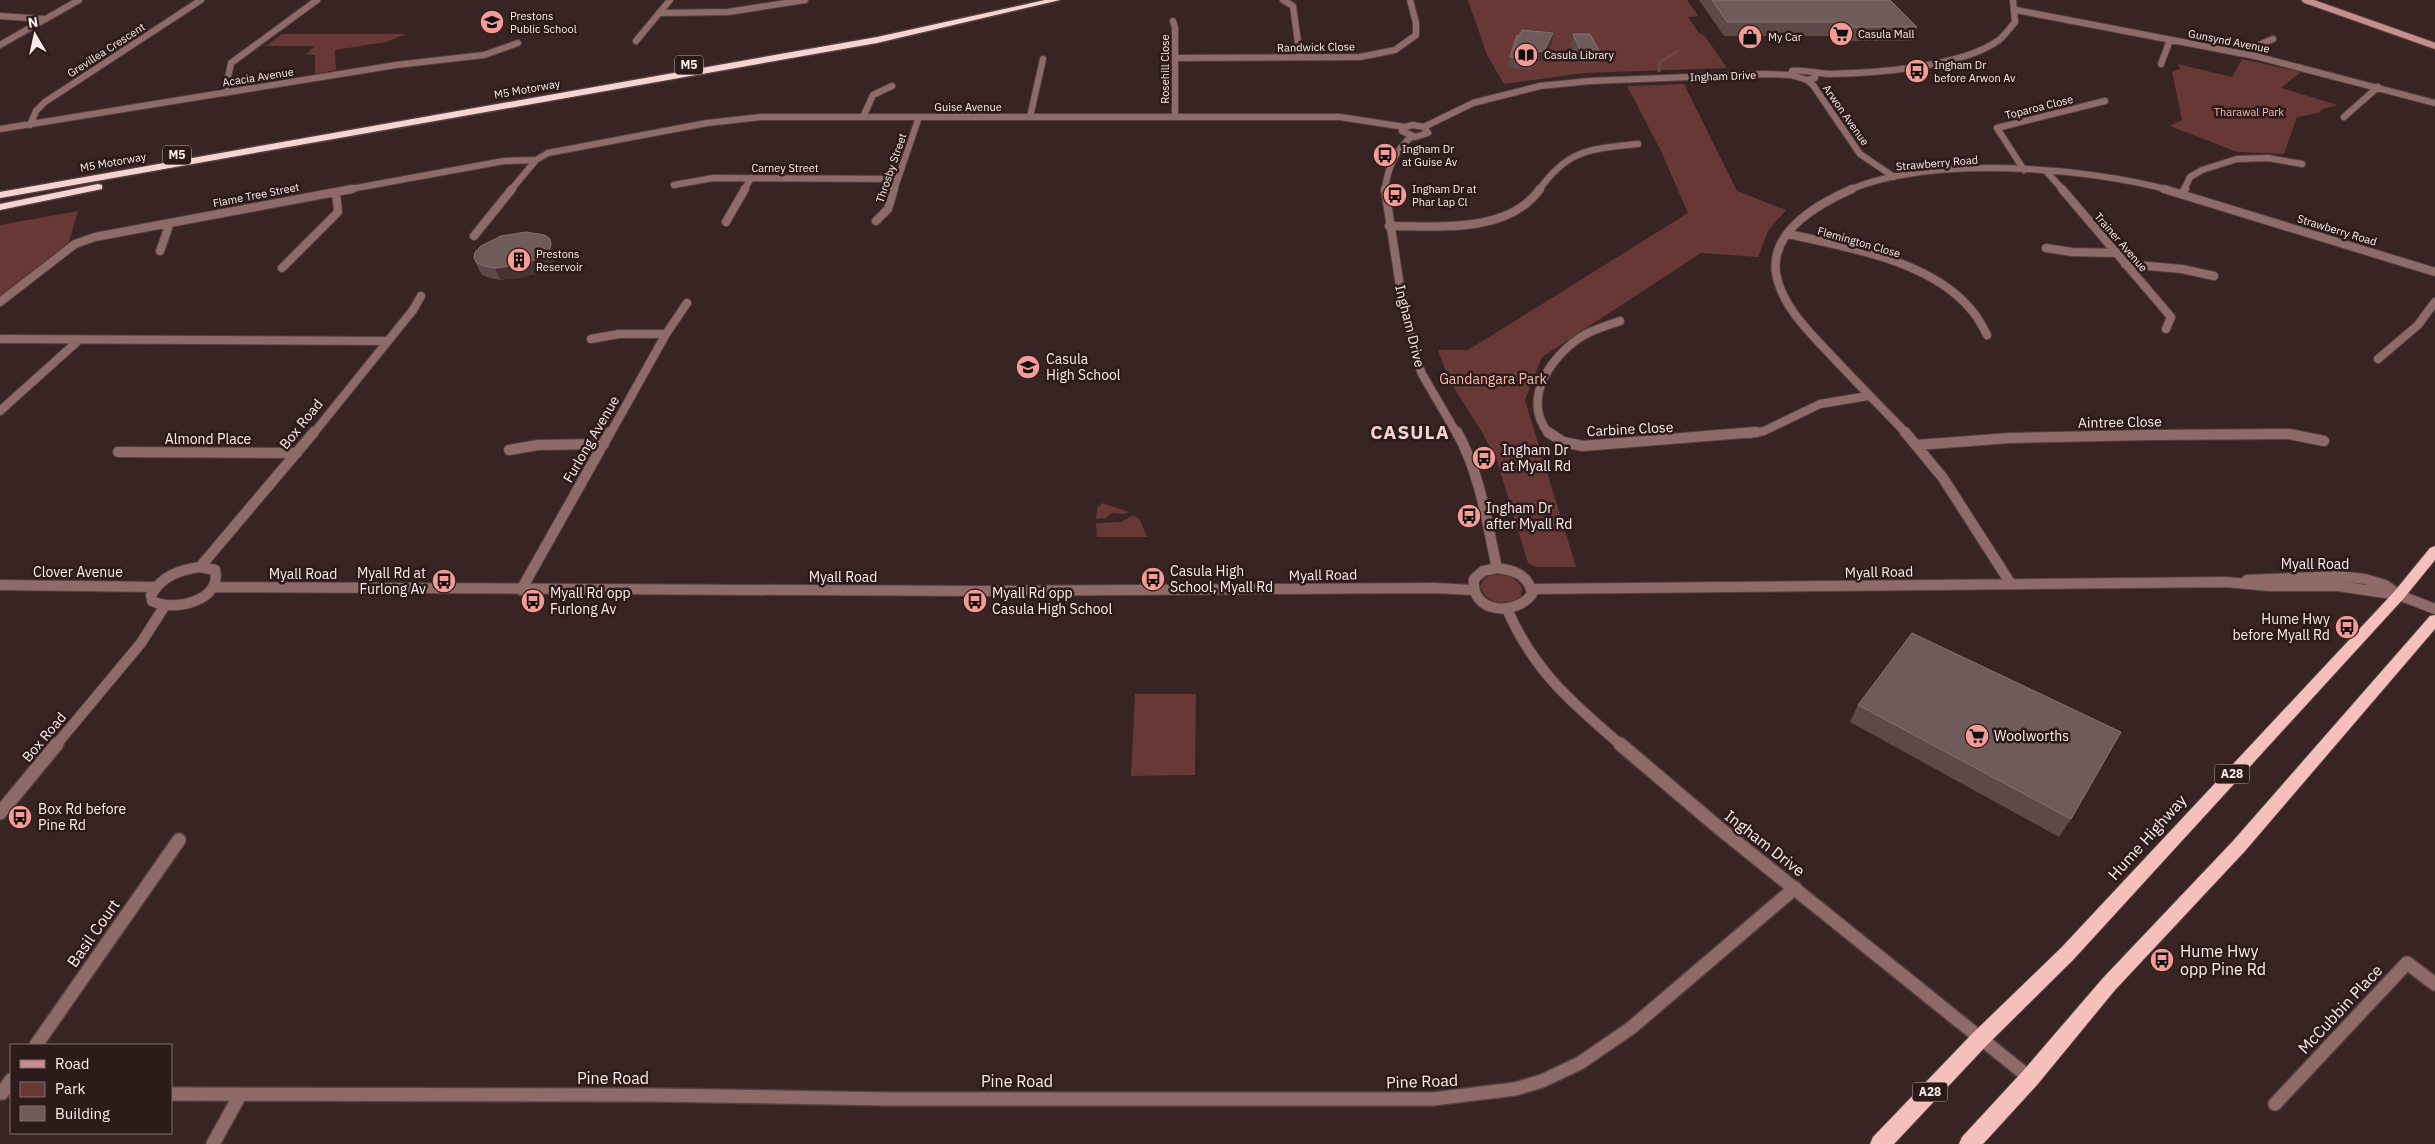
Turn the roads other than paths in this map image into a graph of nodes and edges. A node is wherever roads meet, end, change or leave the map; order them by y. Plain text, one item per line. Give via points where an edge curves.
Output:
1 (79, 0) edge
2 (201, 0) edge
3 (317, 0) edge
4 (670, 0) edge
5 (805, 0) edge
6 (1022, 0) edge
7 (1056, 0) edge
8 (1283, 0) edge
9 (1410, 0) edge
10 (2013, 0) edge
11 (2305, 0) edge
12 (2317, 0) edge
13 (2016, 10) junction
14 (659, 13) junction
15 (0, 16) edge
16 (46, 19) junction
17 (1173, 21) dead end
18 (2273, 39) dead end
19 (2170, 40) junction
20 (636, 41) dead end
21 (2435, 42) edge
22 (518, 43) dead end
23 (0, 45) edge
24 (2435, 46) edge
25 (2255, 56) junction
26 (1300, 57) junction
27 (1175, 58) junction
28 (1043, 60) dead end
29 (2161, 64) dead end
30 (1814, 74) junction
31 (1791, 75) junction
32 (1807, 80) junction
33 (642, 82) junction
34 (892, 86) dead end
35 (2378, 87) junction
36 (225, 93) junction
37 (2105, 101) dead end
38 (2435, 103) edge
39 (863, 117) junction
40 (919, 117) junction
41 (1030, 117) junction
42 (1175, 117) junction
43 (2344, 117) dead end
44 (30, 125) junction
45 (1405, 127) junction
46 (1424, 127) junction
47 (0, 129) edge
48 (1411, 137) junction
49 (1638, 144) dead end
50 (536, 160) junction
51 (2302, 164) dead end
52 (2024, 170) junction
53 (2046, 171) junction
54 (1894, 177) junction
55 (750, 178) junction
56 (896, 178) junction
57 (0, 185) edge
58 (674, 185) dead end
59 (336, 192) junction
60 (2183, 193) junction
61 (0, 194) edge
62 (0, 207) edge
63 (876, 221) dead end
64 (726, 222) dead end
65 (170, 223) junction
66 (1389, 226) junction
67 (1788, 234) junction
68 (474, 236) dead end
69 (2046, 248) dead end
70 (160, 251) dead end
71 (2115, 253) junction
72 (2125, 264) junction
73 (282, 268) dead end
74 (2435, 272) edge
75 (2214, 276) dead end
76 (421, 296) dead end
77 (0, 302) edge
78 (2435, 302) edge
79 (688, 303) dead end
80 (1620, 321) dead end
81 (2166, 328) dead end
82 (666, 334) junction
83 (1987, 335) dead end
84 (0, 339) edge
85 (591, 339) dead end
86 (79, 340) junction
87 (387, 341) junction
88 (2378, 359) dead end
89 (1868, 396) junction
90 (0, 411) edge
91 (2324, 440) dead end
92 (604, 444) junction
93 (1917, 446) junction
94 (508, 450) dead end
95 (118, 452) dead end
96 (298, 453) junction
97 (2435, 550) edge
98 (200, 567) junction
99 (1497, 568) junction
100 (2011, 584) junction
101 (0, 585) edge
102 (156, 587) junction
103 (214, 588) junction
104 (1532, 589) junction
105 (521, 590) junction
106 (1472, 590) junction
107 (2400, 595) junction
108 (164, 607) junction
109 (1507, 609) junction
110 (2435, 610) edge
111 (2435, 620) edge
112 (0, 813) edge
113 (179, 840) dead end
114 (1795, 888) junction
115 (2435, 984) edge
116 (1980, 1039) junction
117 (37, 1044) edge
118 (2030, 1078) junction
119 (172, 1094) edge
120 (240, 1095) junction
121 (2275, 1104) dead end
122 (213, 1144) edge
123 (1880, 1144) edge
124 (1969, 1144) edge

1 - 16 street
2 - 44 street, Grevillea Crescent via 45,102 36,111
3 - 36 street via 231,64
4 - 14 street
5 - 14 street via 728,12
6 - 57 highway, M5 Motorway / M5 via 780,49
7 - 33 highway, M5 Motorway / M5 via 877,40
8 - 26 street via 1292,6
9 - 26 street, Randwick Close via 1416,35 1398,48 1364,56
10 - 13 street
11 - 24 main road
12 - 21 main road
13 - 19 street, Gunsynd Avenue
13 - 30 street via 2012,25 2000,39 1954,59 1905,68
14 - 20 street
15 - 16 street
16 - 23 street
17 - 27 street, Rosehill Close
18 - 25 street via 2261,44
19 - 25 street, Gunsynd Avenue
19 - 29 street
22 - 36 street, Acacia Avenue via 484,55 396,65
25 - 35 street, Gunsynd Avenue
26 - 27 street, Randwick Close
27 - 42 street, Rosehill Close
28 - 41 street
30 - 31 street via 1799,70 1792,71
30 - 32 street via 1815,78
31 - 32 street
31 - 46 street, Ingham Drive via 1563,83 1523,89 1473,103
32 - 54 street, Arwon Avenue via 1860,154
33 - 61 highway, M5 Motorway / M5
33 - 62 highway
34 - 39 street via 873,95
35 - 38 street, Gunsynd Avenue
35 - 43 street
36 - 44 street, Acacia Avenue
37 - 52 street, Toparoa Close via 1997,128
39 - 40 street, Guise Avenue
39 - 50 street, Guise Avenue via 761,118 707,123 558,150
40 - 41 street, Guise Avenue
40 - 56 street, Throsby Street
41 - 42 street, Guise Avenue
42 - 45 street, Guise Avenue via 1340,117
44 - 47 street, Acacia Avenue
45 - 46 street, Guise Avenue
45 - 48 street via 1402,132
46 - 48 street, Ingham Drive via 1428,134
48 - 66 street, Ingham Drive via 1400,149 1386,178 1384,192
49 - 66 street via 1592,151 1573,158 1550,174 1532,200 1506,214 1463,224
50 - 59 street, Flame Tree Street via 504,161
50 - 68 street
51 - 60 street via 2268,158 2237,159 2190,177
52 - 53 street, Strawberry Road
52 - 54 street, Strawberry Road via 1950,171
53 - 60 street, Strawberry Road via 2109,178
53 - 71 street, Trainer Avenue
54 - 67 street, Strawberry Road via 1863,185 1820,204 1796,222
55 - 56 street, Carney Street
55 - 58 street, Carney Street via 701,179
55 - 64 street
56 - 63 street, Throsby Street via 888,209
59 - 65 street, Flame Tree Street
59 - 73 street via 338,212
60 - 74 street, Strawberry Road
65 - 70 street
65 - 77 street, Flame Tree Street via 84,240
66 - 99 street, Ingham Drive via 1415,356 1471,463
67 - 83 street, Flemington Close via 1868,254 1916,272 1962,301 1982,322
67 - 89 street, Strawberry Road via 1776,259 1776,272 1787,302
69 - 71 street
71 - 72 street, Trainer Avenue
72 - 75 street via 2182,269
72 - 81 street, Trainer Avenue via 2171,317
76 - 87 street, Box Road
78 - 88 street via 2418,325
79 - 82 street, Furlong Avenue
80 - 89 street, Carbine Close via 1580,338 1546,371 1537,397 1538,412 1546,433 1557,441 1583,446 1731,437 1764,431 1820,404
82 - 85 street via 619,334
82 - 92 street, Furlong Avenue
84 - 86 street
86 - 87 street
86 - 90 street
87 - 96 street, Box Road
89 - 93 street, Strawberry Road
91 - 93 street, Aintree Close via 2289,434 2072,436 1965,440
92 - 94 street via 538,445
92 - 105 street, Furlong Avenue
93 - 100 street, Strawberry Road
95 - 96 street, Almond Place
96 - 98 street, Box Road
97 - 107 highway, Hume Highway / A28
98 - 102 street via 179,571
98 - 103 street via 215,570 218,581
99 - 104 street via 1517,573 1527,580
99 - 106 street via 1477,575
100 - 104 street, Myall Road
100 - 107 street, Myall Road via 2226,582 2338,586
101 - 102 street, Clover Avenue
102 - 108 street via 151,595 152,601
103 - 105 street, Myall Road
103 - 108 street via 185,605
104 - 109 street via 1526,603
105 - 106 street, Myall Road
106 - 109 street via 1489,606
107 - 110 street, Myall Road
107 - 116 highway, Hume Highway / A28 via 2067,954
108 - 112 street, Box Road via 141,643
109 - 114 street, Ingham Drive via 1528,653 1554,687 1725,835
111 - 118 highway via 2239,846 2109,984
113 - 117 street, Basil Court
114 - 116 street, Ingham Drive
114 - 120 street, Pine Road via 1623,1036 1587,1060 1541,1081 1509,1091 1476,1096 1433,1099 888,1099 655,1095
115 - 121 street, McCubbin Place via 2407,964
116 - 118 street, Ingham Drive
116 - 123 highway, Hume Highway / A28
118 - 124 highway
119 - 120 street, Pine Road
120 - 122 street

